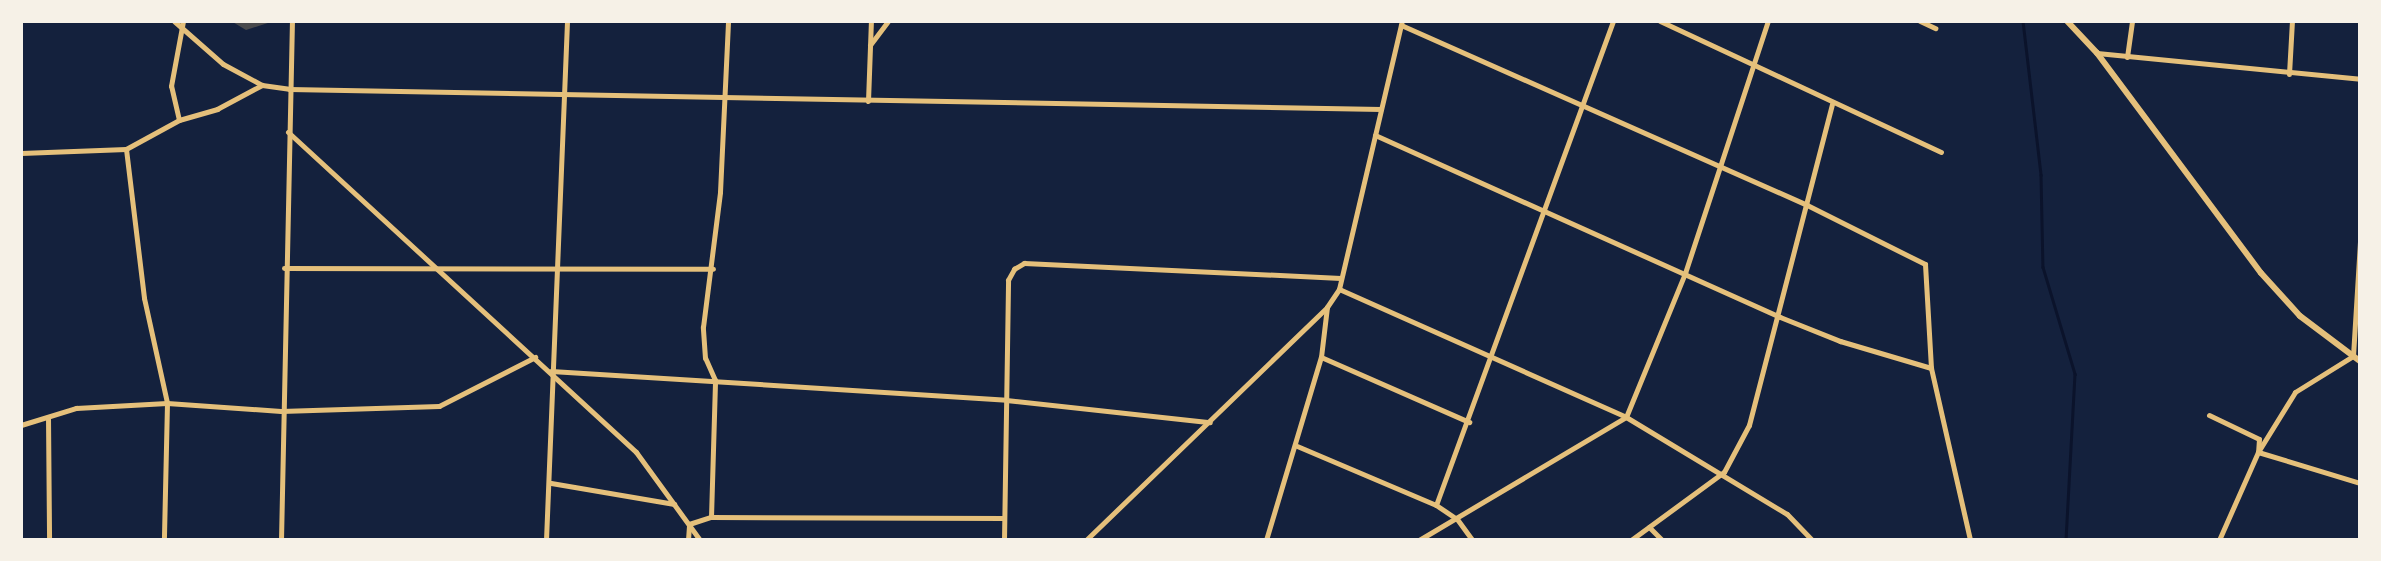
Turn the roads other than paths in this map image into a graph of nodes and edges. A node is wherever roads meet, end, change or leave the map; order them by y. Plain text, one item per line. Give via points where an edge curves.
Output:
1 (174, 21) edge
2 (292, 21) edge
3 (567, 21) edge
4 (727, 21) edge
5 (871, 21) edge
6 (888, 21) edge
7 (1613, 21) edge
8 (1660, 21) edge
9 (1768, 21) edge
10 (1920, 21) edge
11 (2067, 21) edge
12 (2132, 21) edge
13 (2292, 21) edge
14 (1401, 23) edge
15 (182, 24) edge
16 (1935, 28) dead end
17 (870, 45) junction
18 (2097, 53) junction
19 (2127, 57) junction
20 (1753, 65) junction
21 (2289, 74) junction
22 (2360, 79) edge
23 (262, 85) junction
24 (289, 89) junction
25 (563, 95) junction
26 (723, 98) junction
27 (868, 101) junction
28 (1832, 103) junction
29 (1582, 106) junction
30 (1381, 109) junction
31 (179, 120) junction
32 (288, 132) junction
33 (1375, 135) junction
34 (126, 149) junction
35 (1941, 152) dead end
36 (21, 153) edge
37 (1720, 167) junction
38 (1807, 205) junction
39 (1545, 209) junction
40 (2360, 241) edge
41 (284, 268) junction
42 (437, 269) junction
43 (713, 269) junction
44 (555, 270) junction
45 (1685, 273) junction
46 (1341, 278) junction
47 (1339, 289) junction
48 (1327, 307) junction
49 (1780, 317) junction
50 (1494, 355) junction
51 (2353, 356) junction
52 (535, 357) junction
53 (1321, 358) junction
54 (2360, 361) edge
55 (1931, 368) junction
56 (551, 371) junction
57 (715, 380) junction
58 (1006, 400) junction
59 (167, 403) junction
60 (281, 411) junction
61 (2210, 415) dead end
62 (48, 417) junction
63 (1626, 417) junction
64 (1210, 422) junction
65 (1469, 422) junction
66 (21, 425) edge
67 (1297, 446) junction
68 (2258, 452) junction
69 (1724, 472) junction
70 (551, 483) junction
71 (2360, 483) edge
72 (674, 504) junction
73 (1436, 505) junction
74 (710, 517) junction
75 (1004, 518) junction
76 (1457, 519) junction
77 (689, 524) junction
78 (1649, 527) junction
79 (49, 540) edge
80 (164, 540) edge
81 (281, 540) edge
82 (546, 540) edge
83 (688, 540) edge
84 (700, 540) edge
85 (1004, 540) edge
86 (1086, 540) edge
87 (1266, 540) edge
88 (1419, 540) edge
89 (1472, 540) edge
90 (1631, 540) edge
91 (1662, 540) edge
92 (1812, 540) edge
93 (1970, 540) edge
94 (2219, 540) edge

1 - 15 street
2 - 24 street
3 - 25 street
4 - 26 street
5 - 17 street
6 - 17 street
7 - 29 street
8 - 20 street
9 - 20 street
10 - 16 street
11 - 18 street
12 - 19 street
13 - 21 street
14 - 29 street
14 - 30 street
15 - 23 street via 223,64
15 - 31 street via 171,86
17 - 27 street
18 - 19 street
18 - 51 street via 2261,273 2300,316
19 - 21 street
20 - 28 street
20 - 37 street
21 - 22 street
23 - 24 street
23 - 31 street via 217,108
24 - 25 street
24 - 32 street
25 - 26 street
25 - 44 street
26 - 27 street
26 - 43 street
27 - 30 street
28 - 35 street
28 - 38 street
29 - 37 street
29 - 39 street
30 - 33 street
31 - 34 street
32 - 41 street
32 - 42 street
33 - 39 street
33 - 46 street
34 - 36 street
34 - 59 street via 145,298
37 - 38 street
37 - 45 street
38 - 49 street
38 - 55 street via 1925,264
39 - 45 street
39 - 50 street
40 - 51 street
41 - 42 street
41 - 60 street
42 - 44 street
42 - 52 street
43 - 44 street
43 - 57 street via 703,346
44 - 56 street
45 - 49 street
45 - 63 street
46 - 47 street
46 - 58 street via 1024,263 1008,280
47 - 48 street
47 - 50 street
48 - 53 street
48 - 64 street
49 - 55 street via 1840,341
49 - 69 street via 1749,425
50 - 63 street
50 - 65 street
51 - 54 street
51 - 68 street via 2295,392
52 - 56 street
52 - 60 street via 439,406
53 - 65 street
53 - 67 street
55 - 93 street
56 - 57 street
56 - 70 street
56 - 72 street via 636,452
57 - 58 street
57 - 74 street
58 - 64 street
58 - 75 street
59 - 60 street
59 - 62 street via 76,408
59 - 80 street
60 - 81 street
61 - 68 street via 2259,439
62 - 66 street
62 - 79 street
63 - 69 street
63 - 76 street
64 - 86 street
65 - 73 street
67 - 73 street
67 - 87 street
68 - 71 street
68 - 94 street
69 - 78 street
69 - 92 street via 1787,514
70 - 72 street
70 - 82 street
72 - 77 street
73 - 76 street
74 - 75 street
74 - 77 street
75 - 85 street
76 - 88 street
76 - 89 street
77 - 83 street
77 - 84 street
78 - 90 street
78 - 91 street

